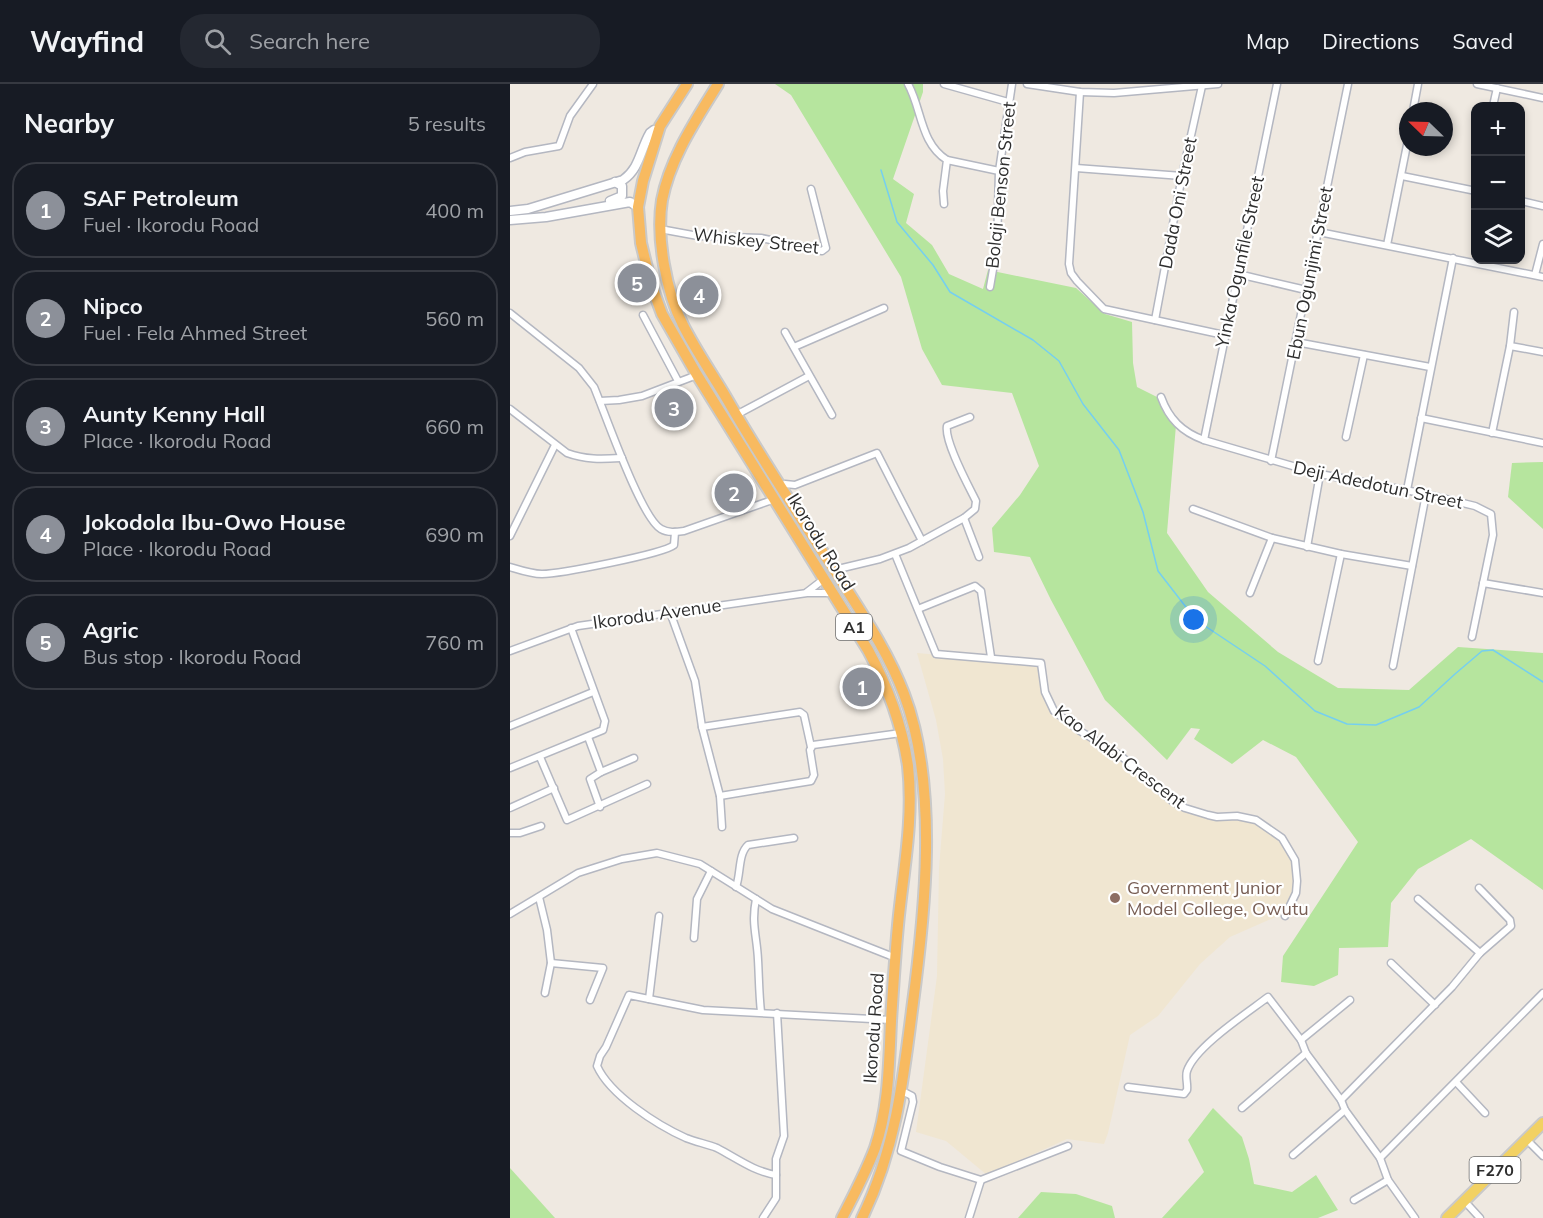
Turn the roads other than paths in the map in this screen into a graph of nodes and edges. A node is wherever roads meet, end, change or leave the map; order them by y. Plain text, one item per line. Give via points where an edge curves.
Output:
1 (593, 84) edge
2 (687, 84) edge
3 (718, 84) edge
4 (908, 84) edge
5 (944, 84) edge
6 (1012, 84) edge
7 (1027, 84) edge
8 (1114, 84) edge
9 (1218, 84) edge
10 (1277, 84) edge
11 (1348, 84) edge
12 (1418, 84) edge
13 (1477, 84) edge
14 (1202, 86) junction
15 (1497, 88) junction
16 (1080, 93) junction
17 (1114, 93) junction
18 (1543, 98) edge
19 (1008, 102) junction
20 (1415, 102) edge
21 (1494, 102) edge
22 (659, 130) junction
23 (1405, 156) edge
24 (510, 158) edge
25 (947, 160) junction
26 (1076, 168) junction
27 (999, 171) junction
28 (1182, 176) junction
29 (1402, 176) junction
30 (643, 181) junction
31 (615, 182) junction
32 (1471, 187) edge
33 (665, 189) junction
34 (811, 189) dead end
35 (1525, 202) edge
36 (944, 204) dead end
37 (1543, 206) edge
38 (510, 211) edge
39 (572, 212) junction
40 (639, 213) junction
41 (661, 217) junction
42 (510, 220) edge
43 (660, 229) junction
44 (1318, 232) junction
45 (1543, 243) edge
46 (1386, 245) junction
47 (1453, 258) junction
48 (1238, 274) junction
49 (1535, 275) junction
50 (1543, 277) edge
51 (990, 287) dead end
52 (1306, 290) junction
53 (884, 308) dead end
54 (1514, 312) dead end
55 (510, 313) edge
56 (643, 315) dead end
57 (1155, 320) junction
58 (785, 332) dead end
59 (1224, 335) junction
60 (1296, 342) junction
61 (1510, 346) junction
62 (794, 347) junction
63 (1543, 352) edge
64 (1364, 355) junction
65 (1430, 367) junction
66 (697, 375) junction
67 (809, 376) junction
68 (678, 381) junction
69 (1161, 398) dead end
70 (600, 401) junction
71 (510, 409) edge
72 (736, 415) junction
73 (832, 415) dead end
74 (970, 417) dead end
75 (1421, 418) junction
76 (1492, 433) junction
77 (1346, 437) dead end
78 (1204, 440) junction
79 (1543, 443) edge
80 (555, 445) junction
81 (622, 458) junction
82 (1271, 461) junction
83 (1320, 474) junction
84 (780, 486) junction
85 (1407, 490) junction
86 (1426, 494) junction
87 (775, 499) junction
88 (1193, 509) dead end
89 (964, 518) junction
90 (675, 532) junction
91 (510, 536) edge
92 (1272, 538) junction
93 (922, 541) junction
94 (1306, 547) junction
95 (895, 554) junction
96 (1341, 554) junction
97 (979, 557) dead end
98 (1412, 566) junction
99 (510, 567) edge
100 (834, 570) junction
101 (824, 579) junction
102 (1483, 583) junction
103 (807, 593) junction
104 (833, 593) junction
105 (1250, 593) dead end
106 (1543, 593) edge
107 (918, 609) junction
108 (670, 612) junction
109 (571, 628) junction
110 (1472, 637) dead end
111 (510, 651) edge
112 (991, 657) junction
113 (1318, 661) dead end
114 (1393, 666) dead end
115 (593, 692) junction
116 (510, 726) edge
117 (702, 727) junction
118 (901, 733) junction
119 (588, 737) junction
120 (811, 747) junction
121 (540, 757) junction
122 (634, 758) dead end
123 (510, 768) edge
124 (601, 772) junction
125 (647, 784) dead end
126 (554, 788) junction
127 (720, 796) junction
128 (600, 807) junction
129 (510, 808) edge
130 (541, 826) dead end
131 (722, 827) dead end
132 (510, 833) edge
133 (794, 838) dead end
134 (711, 871) junction
135 (736, 886) junction
136 (1479, 888) dead end
137 (539, 897) junction
138 (1418, 898) dead end
139 (756, 899) junction
140 (510, 914) edge
141 (659, 916) dead end
142 (1285, 916) dead end
143 (694, 938) dead end
144 (1480, 953) junction
145 (896, 958) junction
146 (551, 963) junction
147 (1391, 963) dead end
148 (545, 993) dead end
149 (1543, 993) edge
150 (649, 999) junction
151 (590, 1000) dead end
152 (1350, 1000) dead end
153 (1435, 1005) junction
154 (761, 1012) junction
155 (777, 1013) junction
156 (891, 1020) junction
157 (1301, 1041) junction
158 (1305, 1053) junction
159 (1456, 1082) junction
160 (1128, 1087) dead end
161 (902, 1091) junction
162 (1341, 1100) junction
163 (1242, 1108) dead end
164 (1345, 1110) junction
165 (1485, 1113) dead end
166 (1543, 1122) edge
167 (1543, 1133) edge
168 (1532, 1144) junction
169 (1068, 1146) dead end
170 (1293, 1155) dead end
171 (1543, 1156) edge
172 (1380, 1158) junction
173 (776, 1174) junction
174 (1388, 1179) junction
175 (981, 1180) junction
176 (1354, 1200) dead end
177 (1469, 1206) junction
178 (763, 1218) edge
179 (842, 1218) edge
180 (862, 1218) edge
181 (969, 1218) edge
182 (1415, 1218) edge
183 (1447, 1218) edge
184 (1457, 1218) edge
185 (1480, 1218) edge

1 - 24 street via 570,116 559,146
2 - 22 highway, Ikorodu Road / A1
3 - 33 highway, Ikorodu Road / A1 via 684,142
4 - 25 street via 926,135
5 - 19 street
6 - 19 street, Bolaji Benson Street
7 - 16 street
8 - 17 street
9 - 14 street
10 - 48 street, Yinka Ogunfile Street
11 - 44 street, Ebun Ogunjimi Street
12 - 20 street
13 - 15 street
14 - 17 street
14 - 28 street, Dada Oni Street
15 - 18 street
15 - 21 street
16 - 17 street
16 - 26 street
19 - 27 street, Bolaji Benson Street
22 - 30 highway, Ikorodu Road / A1
22 - 31 street via 650,133 633,173
23 - 29 street
25 - 27 street
25 - 36 street
26 - 28 street
26 - 57 street via 1071,273 1104,309
27 - 51 street, Bolaji Benson Street via 997,246
28 - 57 street, Dada Oni Street
29 - 32 street
29 - 46 street
30 - 33 highway via 654,190
30 - 40 highway, Ikorodu Road / A1
31 - 38 street
31 - 39 street via 622,186 621,198
33 - 41 highway, Ikorodu Road / A1
34 - 43 street, Whiskey Street via 826,248 822,251 761,238 698,236
35 - 37 street
39 - 40 street via 630,202
39 - 42 street
40 - 41 highway via 651,210
40 - 66 highway, Ikorodu Road / A1 via 656,300
41 - 43 highway, Ikorodu Road / A1
43 - 72 highway, Ikorodu Road / A1 via 665,268 683,325
44 - 46 street
44 - 52 street, Ebun Ogunjimi Street
45 - 49 street
46 - 47 street
47 - 49 street
47 - 65 street
48 - 52 street
48 - 59 street, Yinka Ogunfile Street
49 - 50 street
52 - 60 street, Ebun Ogunjimi Street
53 - 62 street
54 - 61 street
55 - 70 street via 579,368
56 - 68 street
57 - 59 street
58 - 62 street
59 - 78 street, Yinka Ogunfile Street
60 - 64 street
60 - 82 street, Ebun Ogunjimi Street
61 - 63 street
61 - 76 street
62 - 67 street
64 - 65 street
64 - 77 street
65 - 75 street
66 - 68 street
66 - 87 highway, Ikorodu Road / A1
67 - 72 street
67 - 73 street
68 - 70 street via 642,396
69 - 78 street, Deji Adedotun Street via 1172,420
70 - 81 street
71 - 80 street
72 - 84 highway, Ikorodu Road / A1
74 - 89 street via 946,428 976,501 975,509
75 - 76 street
75 - 85 street
76 - 79 street
78 - 82 street, Deji Adedotun Street
80 - 81 street via 586,459
80 - 91 street
81 - 90 street via 655,524
82 - 83 street, Deji Adedotun Street
83 - 85 street, Deji Adedotun Street
83 - 94 street
84 - 93 street via 795,486 877,453
84 - 100 highway, Ikorodu Road / A1
85 - 86 street, Deji Adedotun Street
86 - 98 street
86 - 102 street, Deji Adedotun Street via 1491,514 1493,536
87 - 90 street
87 - 101 highway, Ikorodu Road / A1
88 - 92 street
89 - 93 street
89 - 97 street
90 - 99 street via 674,545 656,553 550,574
92 - 94 street
92 - 105 street
93 - 95 street
94 - 96 street
95 - 100 street
95 - 107 street, Kao Alabi Crescent
96 - 98 street
96 - 113 street
98 - 114 street
100 - 161 highway, Ikorodu Road / A1 via 889,659 910,710 922,771 925,886
101 - 103 street
101 - 104 highway, Ikorodu Road / A1
102 - 106 street
102 - 110 street, Deji Adedotun Street
103 - 104 street, Ikorodu Avenue
103 - 108 street, Ikorodu Avenue
104 - 118 highway, Ikorodu Road / A1 via 880,672
107 - 112 street, Kao Alabi Crescent via 936,654
107 - 112 street via 975,586 981,591
108 - 109 street, Ikorodu Avenue
108 - 117 street via 695,681
109 - 111 street, Ikorodu Avenue
109 - 115 street
112 - 142 street, Kao Alabi Crescent via 1041,663 1045,692 1054,711 1120,755 1178,805 1217,817 1256,820 1277,833 1292,853 1296,870 1296,893
115 - 116 street
115 - 119 street via 605,721 603,730
117 - 120 street via 800,712
117 - 127 street
118 - 120 street
118 - 145 highway, Ikorodu Road / A1 via 908,768 910,816
119 - 121 street
119 - 124 street
120 - 127 street via 811,781
121 - 123 street
121 - 126 street
122 - 124 street
124 - 128 street via 590,778
125 - 128 street
126 - 128 street via 567,820
126 - 129 street
127 - 131 street
130 - 132 street
133 - 135 street via 744,848
134 - 135 street
134 - 137 street via 672,856 642,855 578,873
134 - 143 street via 697,899
135 - 139 street
136 - 144 street via 1511,923
137 - 140 street
137 - 146 street
138 - 144 street
139 - 145 street via 798,921
139 - 154 street via 754,938
141 - 150 street
144 - 153 street
145 - 156 highway, Ikorodu Road / A1
146 - 148 street
146 - 151 street via 603,968
147 - 153 street
149 - 159 street
150 - 154 street via 703,1010
150 - 173 street via 629,995 600,1056 599,1071 622,1097 650,1118 760,1172
152 - 157 street
153 - 162 street
154 - 155 street
155 - 156 street
155 - 173 street via 784,1136
156 - 179 highway, Ikorodu Road / A1 via 888,1084 880,1130
157 - 158 street
157 - 160 street via 1268,997 1198,1054 1188,1069 1184,1094
158 - 162 street
158 - 163 street
159 - 165 street
159 - 172 street
161 - 175 street via 912,1096 913,1102 901,1151
161 - 180 highway, Ikorodu Road / A1 via 884,1163
162 - 164 street
164 - 170 street
164 - 172 street
166 - 183 main road, F270
167 - 168 main road, F270
168 - 171 street
168 - 177 main road, F270
169 - 175 street
172 - 174 street
173 - 178 street via 777,1198
174 - 176 street
174 - 182 street
175 - 181 street
177 - 184 main road, F270
177 - 185 street

